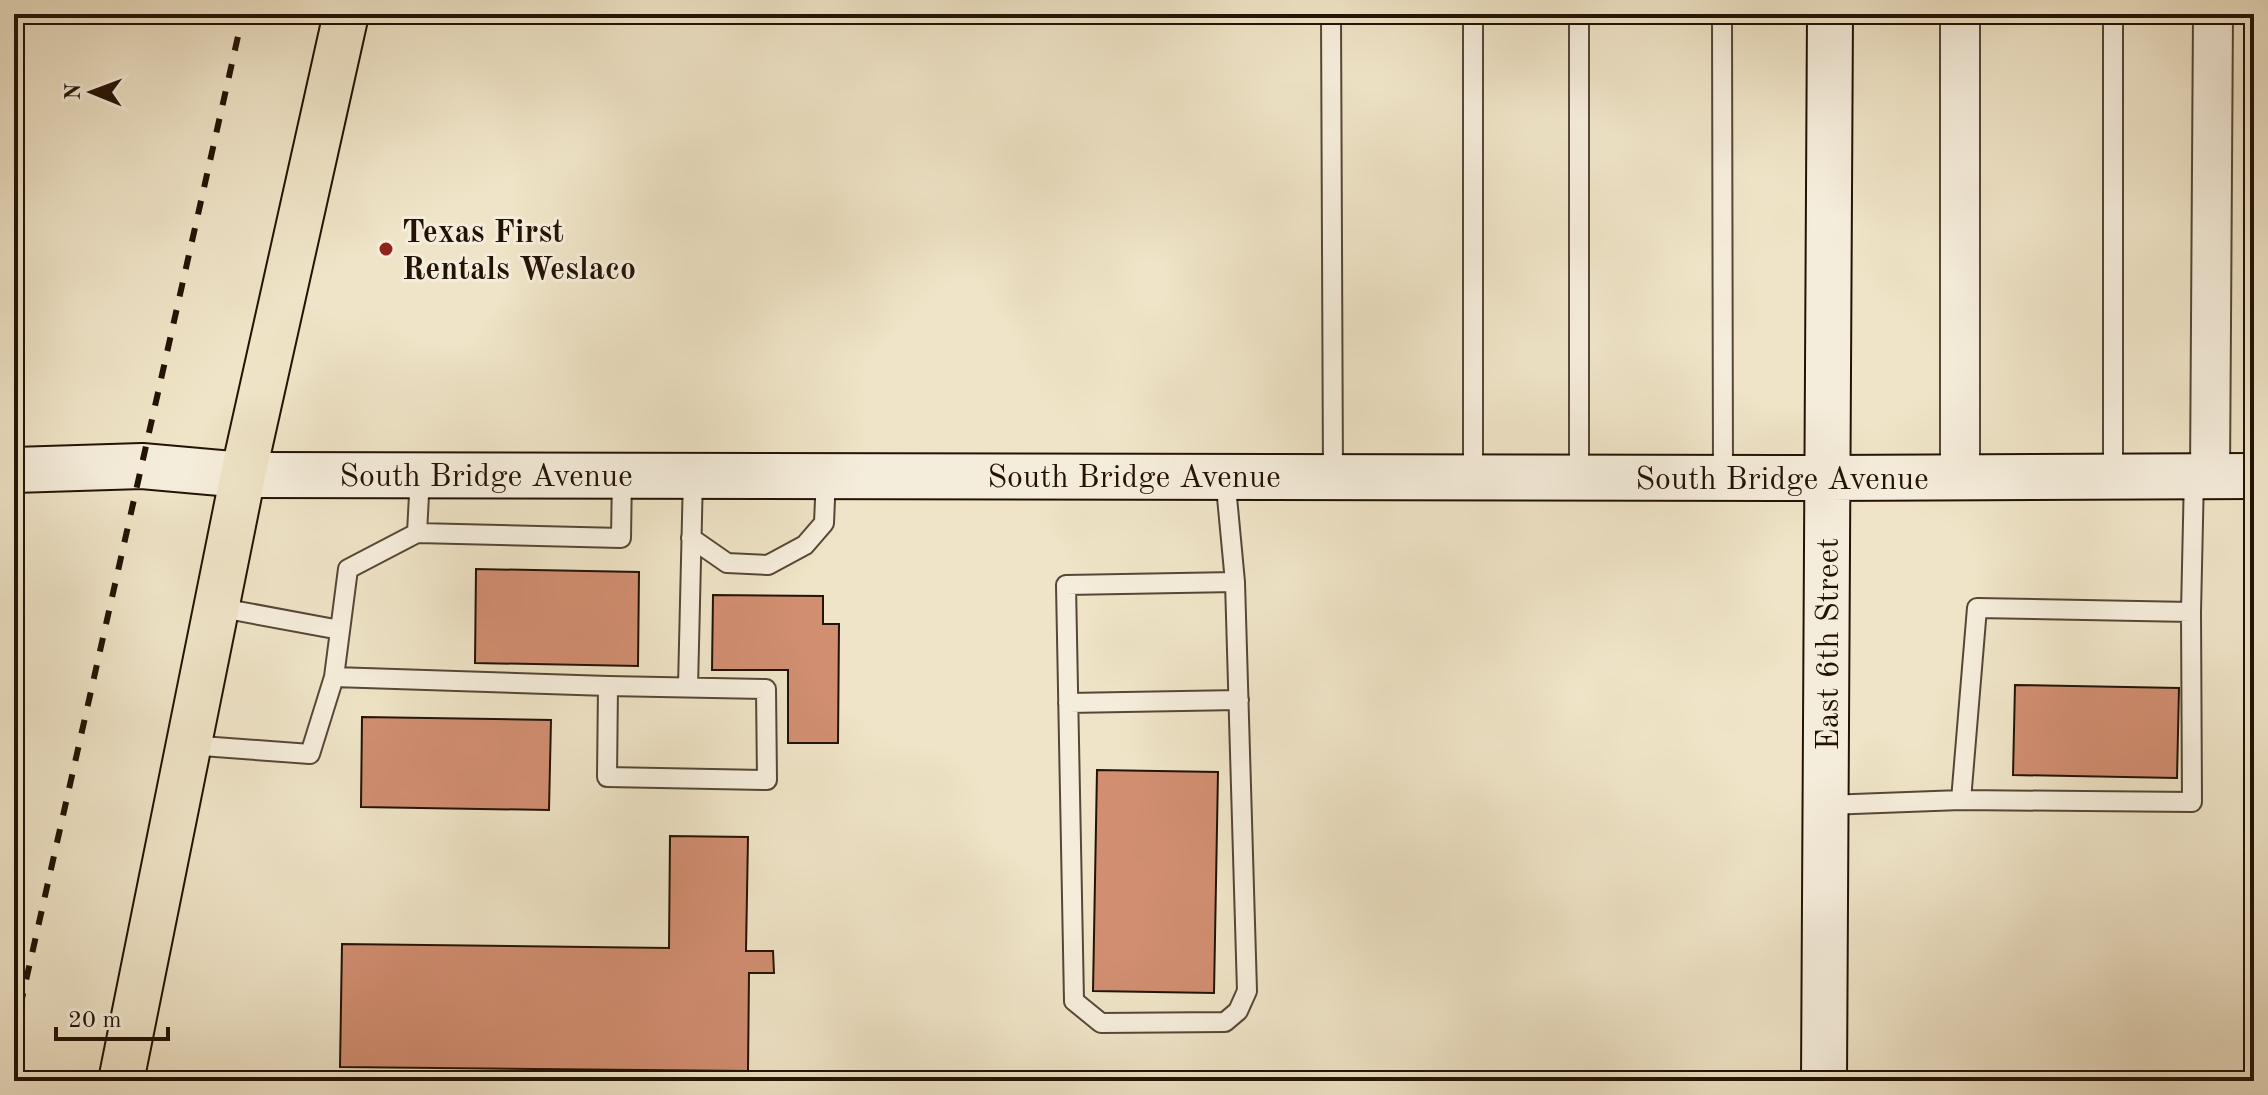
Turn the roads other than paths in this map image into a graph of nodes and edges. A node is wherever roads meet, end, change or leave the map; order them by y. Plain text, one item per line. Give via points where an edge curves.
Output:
1 (346, 14) edge
2 (1331, 14) edge
3 (1473, 14) edge
4 (1579, 14) edge
5 (1722, 14) edge
6 (1830, 14) edge
7 (1960, 14) edge
8 (2113, 14) edge
9 (2213, 14) edge
10 (14, 470) edge
11 (243, 475) junction
12 (420, 475) junction
13 (622, 475) junction
14 (693, 476) junction
15 (826, 476) junction
16 (1225, 476) junction
17 (2202, 476) junction
18 (2254, 476) edge
19 (1333, 477) junction
20 (1473, 477) junction
21 (1579, 477) junction
22 (1960, 477) junction
23 (2113, 477) junction
24 (1723, 478) junction
25 (1828, 478) junction
26 (417, 533) junction
27 (691, 538) junction
28 (1235, 582) junction
29 (216, 607) junction
30 (2191, 612) junction
31 (340, 630) junction
32 (334, 677) junction
33 (608, 686) junction
34 (688, 687) junction
35 (1239, 700) junction
36 (1068, 703) junction
37 (188, 745) junction
38 (1961, 800) junction
39 (1827, 805) junction
40 (121, 1081) edge
41 (1824, 1081) edge

1 - 11 main road
2 - 19 lane
3 - 20 lane
4 - 21 lane
5 - 24 lane
6 - 25 street, East 6th Street
7 - 22 street
8 - 23 lane
9 - 17 street
10 - 11 street, South Bridge Avenue via 142,466
11 - 12 street, South Bridge Avenue
11 - 29 main road
12 - 13 street, South Bridge Avenue
12 - 26 lane
13 - 14 street, South Bridge Avenue
13 - 26 lane via 621,538
14 - 15 street, South Bridge Avenue
14 - 27 lane
15 - 16 street, South Bridge Avenue
15 - 27 lane via 824,523 805,545 768,565 727,563
16 - 19 street, South Bridge Avenue
16 - 28 lane
17 - 18 street, South Bridge Avenue
17 - 23 street, South Bridge Avenue
17 - 30 lane
19 - 20 street, South Bridge Avenue
20 - 21 street, South Bridge Avenue
21 - 24 street, South Bridge Avenue
22 - 23 street, South Bridge Avenue
22 - 25 street, South Bridge Avenue
24 - 25 street, South Bridge Avenue
25 - 39 street, East 6th Street
26 - 31 lane via 348,569
27 - 34 lane
28 - 35 lane
28 - 36 lane via 1066,585
29 - 31 lane
29 - 37 main road
30 - 38 lane via 1977,608
30 - 38 lane via 2192,802
31 - 32 lane
32 - 33 lane
32 - 37 lane via 310,754
33 - 34 lane
33 - 34 lane via 607,777 767,780 766,689
35 - 36 lane
35 - 36 lane via 1247,991 1238,1011 1225,1022 1101,1023 1074,1001
37 - 40 main road
38 - 39 lane
39 - 41 street, East 6th Street

